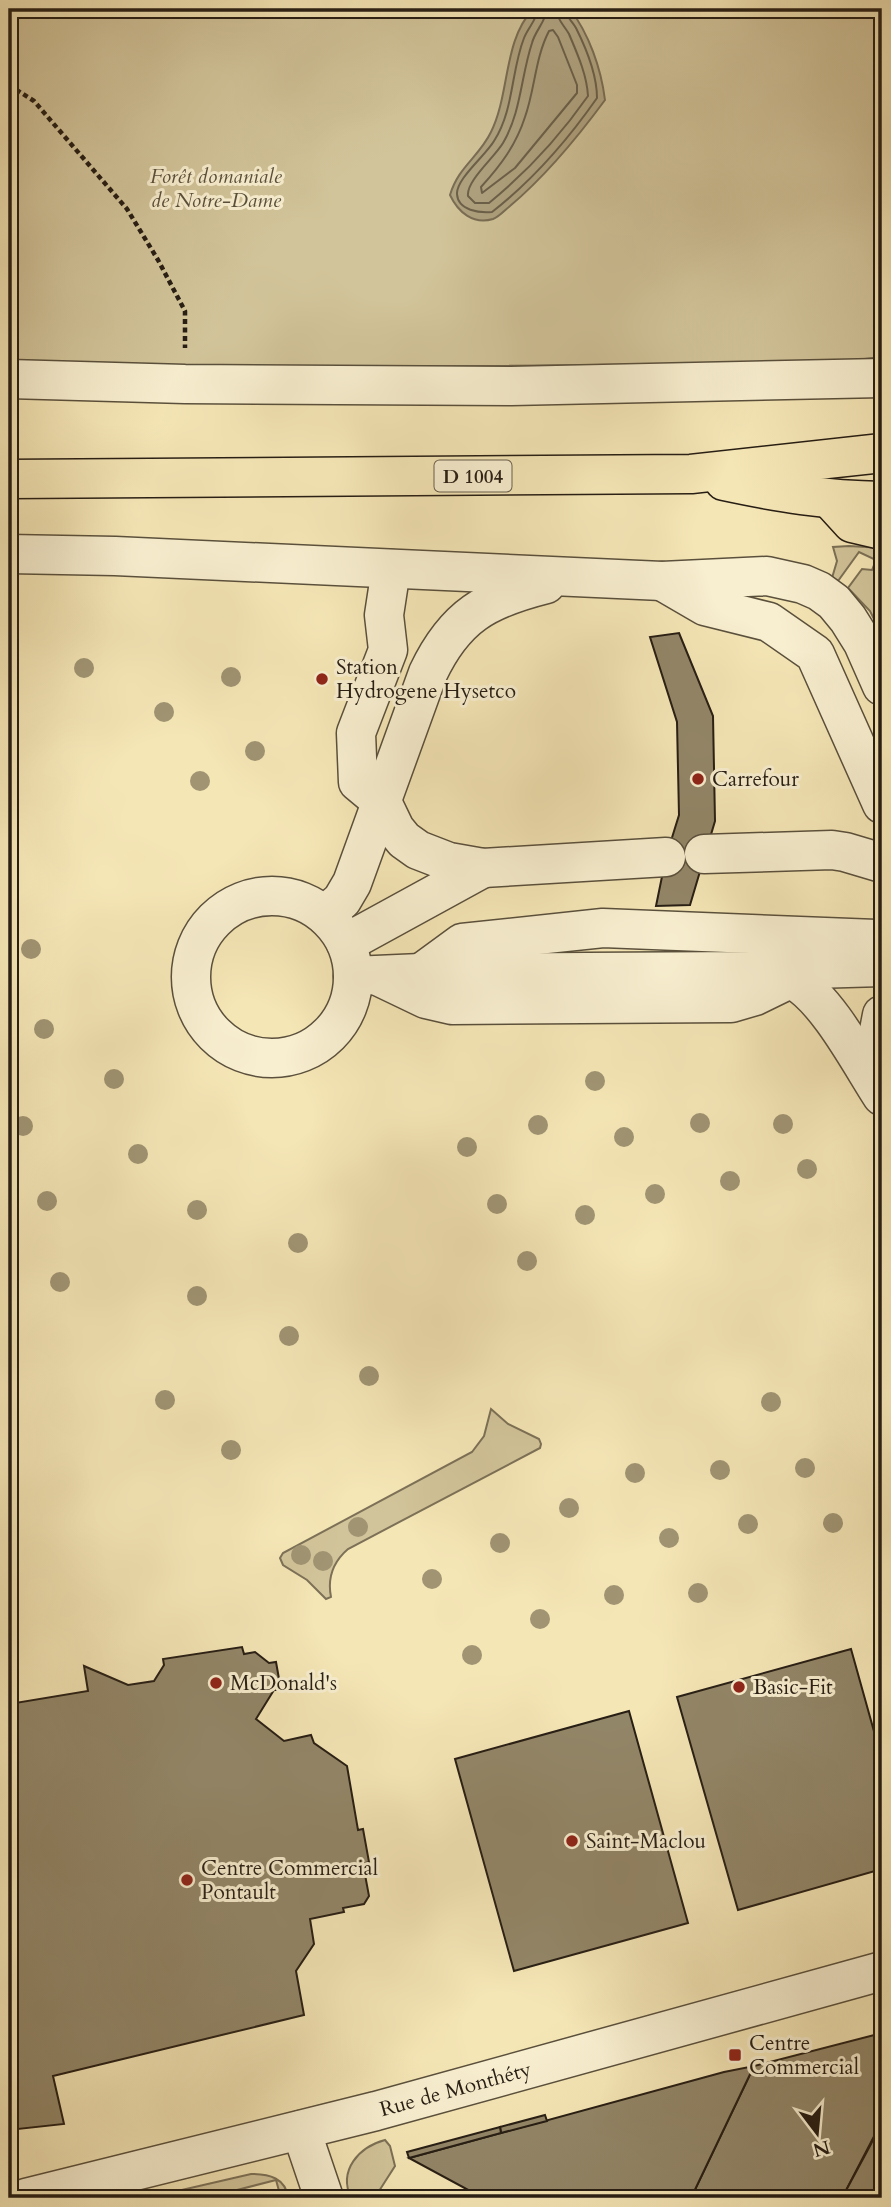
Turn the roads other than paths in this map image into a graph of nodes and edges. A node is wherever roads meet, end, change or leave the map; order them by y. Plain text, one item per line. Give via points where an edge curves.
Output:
1 (882, 378) edge
2 (9, 379) edge
3 (882, 453) edge
4 (691, 474) junction
5 (9, 479) edge
6 (831, 500) junction
7 (882, 501) edge
8 (882, 530) edge
9 (9, 554) edge
10 (391, 569) junction
11 (594, 579) junction
12 (662, 581) junction
13 (882, 687) edge
14 (370, 792) junction
15 (882, 804) edge
16 (882, 819) edge
17 (845, 852) junction
18 (704, 855) dead end
19 (666, 857) dead end
20 (882, 863) edge
21 (483, 868) junction
22 (882, 942) edge
23 (349, 952) junction
24 (882, 967) edge
25 (421, 973) junction
26 (800, 974) junction
27 (882, 1015) edge
28 (882, 1069) edge
29 (882, 1096) edge
30 (882, 1971) edge
31 (301, 2130) junction
32 (26, 2198) edge
33 (324, 2198) edge

1 - 2 street via 511,386
3 - 4 main road, D 1004
4 - 5 main road, D 1004
4 - 6 main road, D 1004
6 - 7 main road, D 1004
6 - 8 main road via 852,523
9 - 10 street
10 - 11 street
10 - 14 street via 384,615 364,638 330,734 335,763
11 - 12 street
11 - 14 street via 515,593 486,606 451,632
12 - 13 street via 767,576 820,591 848,619
12 - 15 street via 705,606 769,622 815,654
14 - 21 street via 410,846 449,862
14 - 23 street via 348,892
16 - 17 street via 881,829
17 - 18 street
17 - 20 street
19 - 21 street
21 - 23 street
22 - 25 street via 603,928 462,943
23 - 25 street
23 - 26 street via 426,999 452,1005 730,1003
24 - 26 street
25 - 26 street
26 - 29 street
27 - 28 street via 878,1046
30 - 31 street, Rue de Monthéty
31 - 32 street, Rue de Monthéty
31 - 33 street

